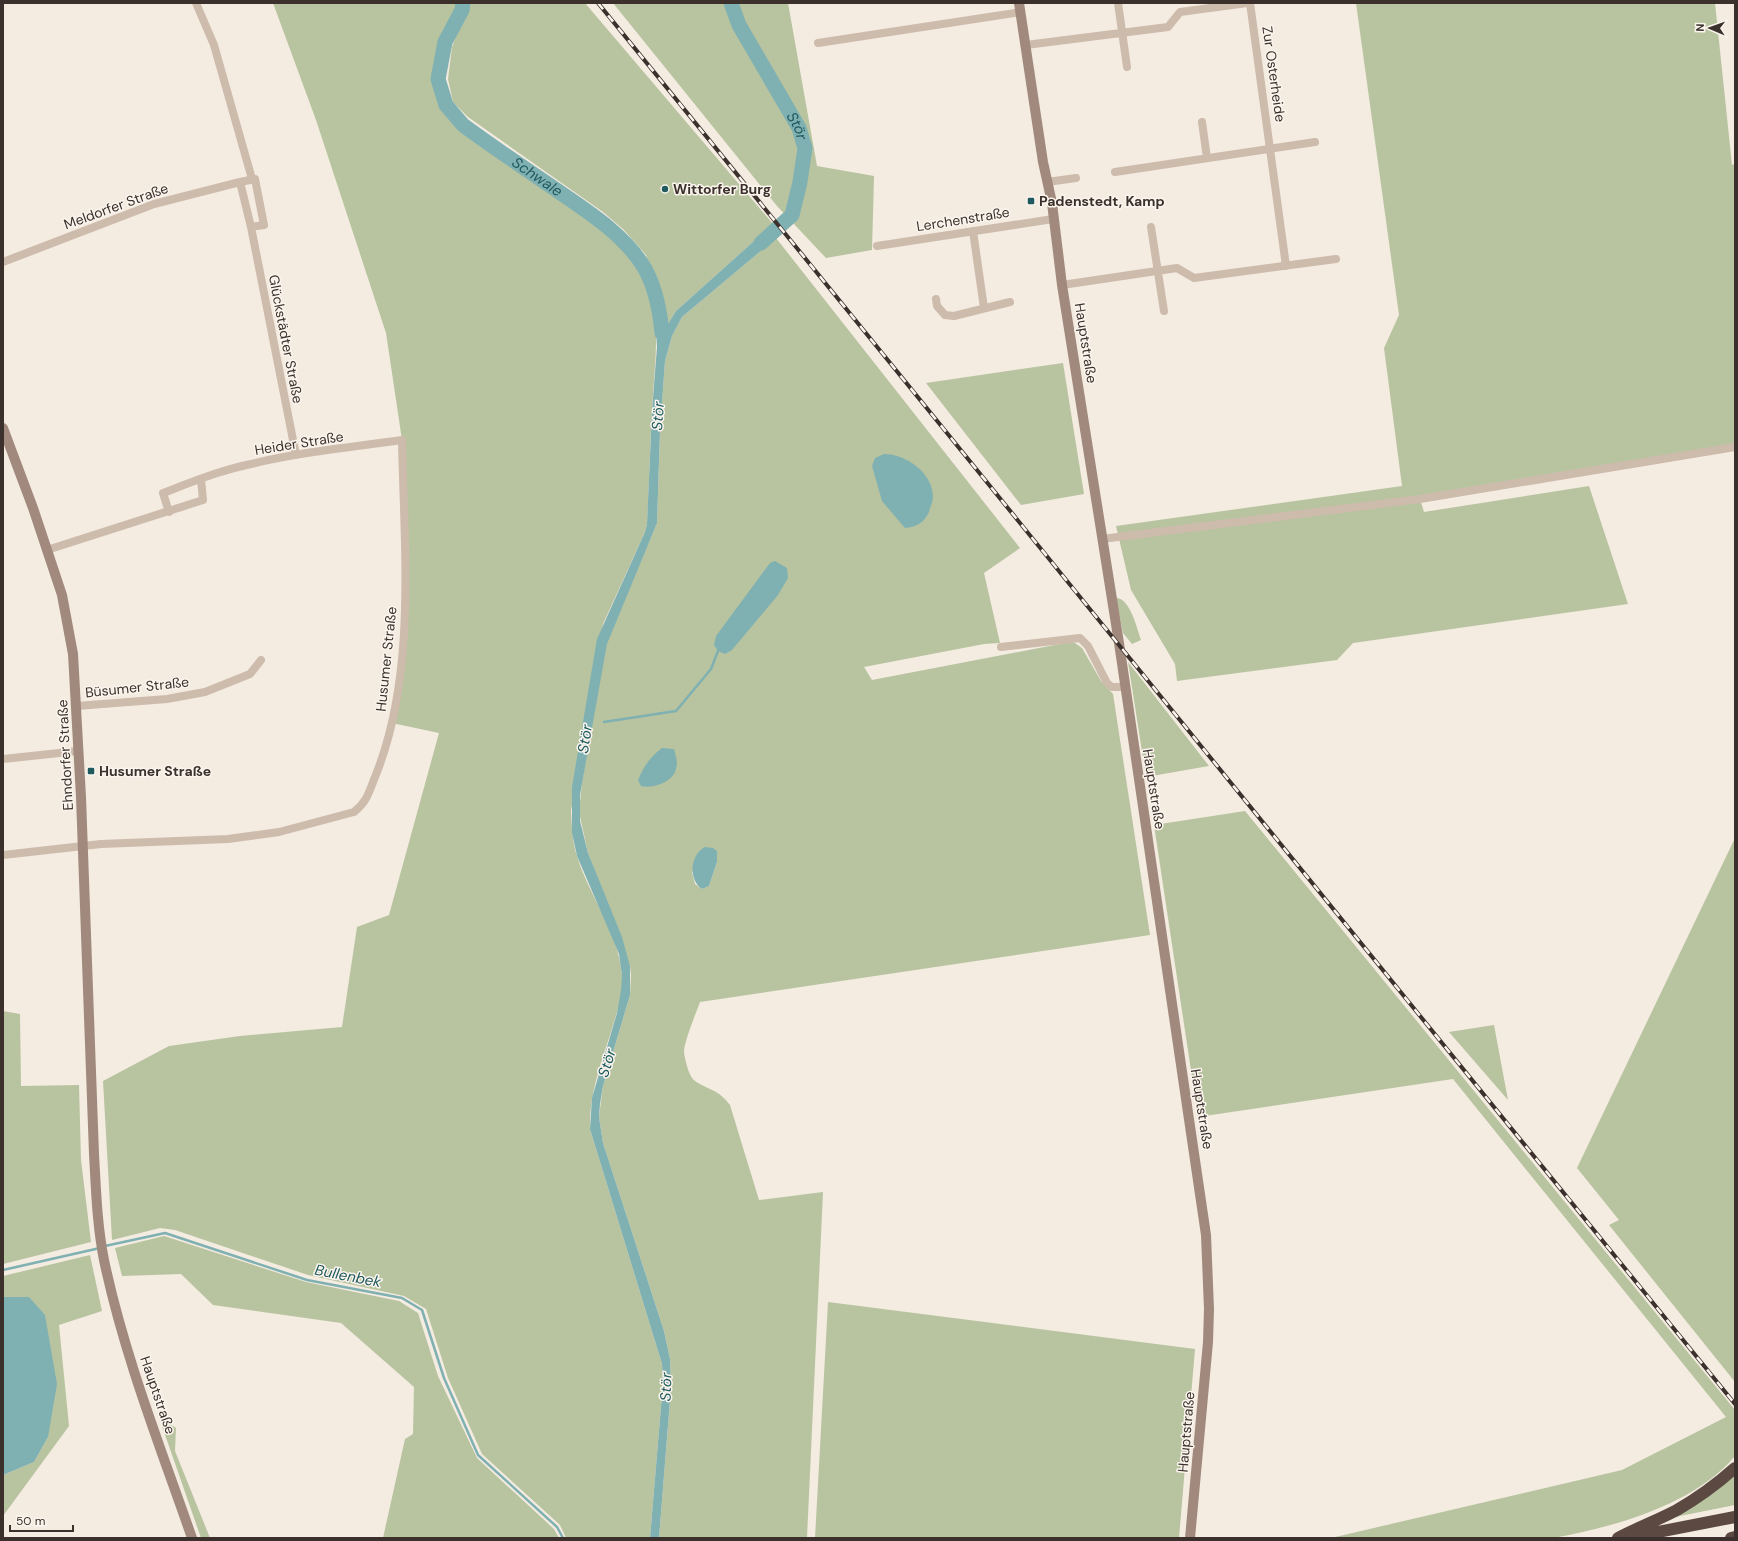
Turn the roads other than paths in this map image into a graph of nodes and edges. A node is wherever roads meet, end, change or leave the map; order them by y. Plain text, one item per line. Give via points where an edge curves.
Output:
1 (196, 3) edge
2 (1118, 3) edge
3 (1247, 3) edge
4 (1250, 3) edge
5 (1020, 7) edge
6 (1123, 33) junction
7 (818, 43) dead end
8 (1026, 45) junction
9 (1127, 67) dead end
10 (1202, 122) dead end
11 (1315, 142) dead end
12 (1271, 149) junction
13 (1207, 158) junction
14 (1115, 172) dead end
15 (1076, 178) dead end
16 (252, 179) junction
17 (240, 182) junction
18 (1047, 182) junction
19 (1053, 219) junction
20 (251, 227) junction
21 (1151, 227) dead end
22 (973, 231) junction
23 (876, 246) dead end
24 (1336, 259) dead end
25 (3, 262) edge
26 (1286, 266) junction
27 (1158, 271) junction
28 (1062, 285) junction
29 (936, 299) dead end
30 (1010, 302) dead end
31 (984, 308) junction
32 (1164, 310) dead end
33 (3, 428) edge
34 (402, 440) joint
35 (1735, 447) edge
36 (296, 455) junction
37 (201, 479) junction
38 (168, 512) junction
39 (1102, 539) junction
40 (47, 550) junction
41 (1001, 647) dead end
42 (261, 660) dead end
43 (1124, 687) junction
44 (77, 706) junction
45 (78, 751) junction
46 (3, 759) edge
47 (82, 846) junction
48 (3, 855) edge
49 (100, 1234) joint
50 (1735, 1468) edge
51 (1735, 1517) edge
52 (1735, 1537) edge
53 (192, 1538) edge
54 (1190, 1538) edge
55 (1618, 1538) edge
56 (1627, 1538) edge
57 (1731, 1538) edge

1 - 16 street via 214,46
2 - 6 street
3 - 6 street via 1180,12 1168,27
4 - 12 street, Zur Osterheide
5 - 7 street
5 - 8 street, Hauptstraße
6 - 8 street
6 - 9 street
8 - 18 street, Hauptstraße
10 - 13 street
11 - 12 street
12 - 13 street
12 - 26 street, Zur Osterheide
13 - 14 street
15 - 18 street
16 - 17 street
16 - 20 street via 255,179 264,225
17 - 20 street, Glückstädter Straße
17 - 25 street, Meldorfer Straße via 154,204
18 - 19 street, Hauptstraße
19 - 22 street, Lerchenstraße
19 - 28 street, Hauptstraße
20 - 36 street, Glückstädter Straße
21 - 27 street
22 - 23 street, Lerchenstraße
22 - 31 street
24 - 26 street
26 - 27 street via 1194,278 1177,268
27 - 28 street
27 - 32 street
28 - 39 street, Hauptstraße
29 - 31 street via 945,315 954,316
30 - 31 street
33 - 40 street, Ehndorfer Straße
34 - 36 street, Heider Straße
34 - 47 street, Husumer Straße via 405,614 400,679 393,722 383,756 363,804 354,812 279,832 228,839
35 - 39 street via 1420,499
36 - 37 street, Heider Straße via 249,464
37 - 38 street via 203,500
37 - 38 street, Heider Straße via 163,494
38 - 40 street
39 - 43 street, Hauptstraße
40 - 44 street, Ehndorfer Straße via 62,595 73,654
41 - 43 street via 1080,638 1088,646 1107,683 1112,687
42 - 44 street, Büsumer Straße via 250,674 205,692 167,699
43 - 54 street, Hauptstraße via 1206,1235 1208,1342
44 - 45 street, Ehndorfer Straße
45 - 46 street
45 - 47 street, Ehndorfer Straße
47 - 48 street, Husumer Straße
47 - 49 street, Ehndorfer Straße via 94,1154
49 - 53 street, Hauptstraße via 114,1303 139,1386
50 - 55 highway via 1697,1498
51 - 56 highway
52 - 57 highway

